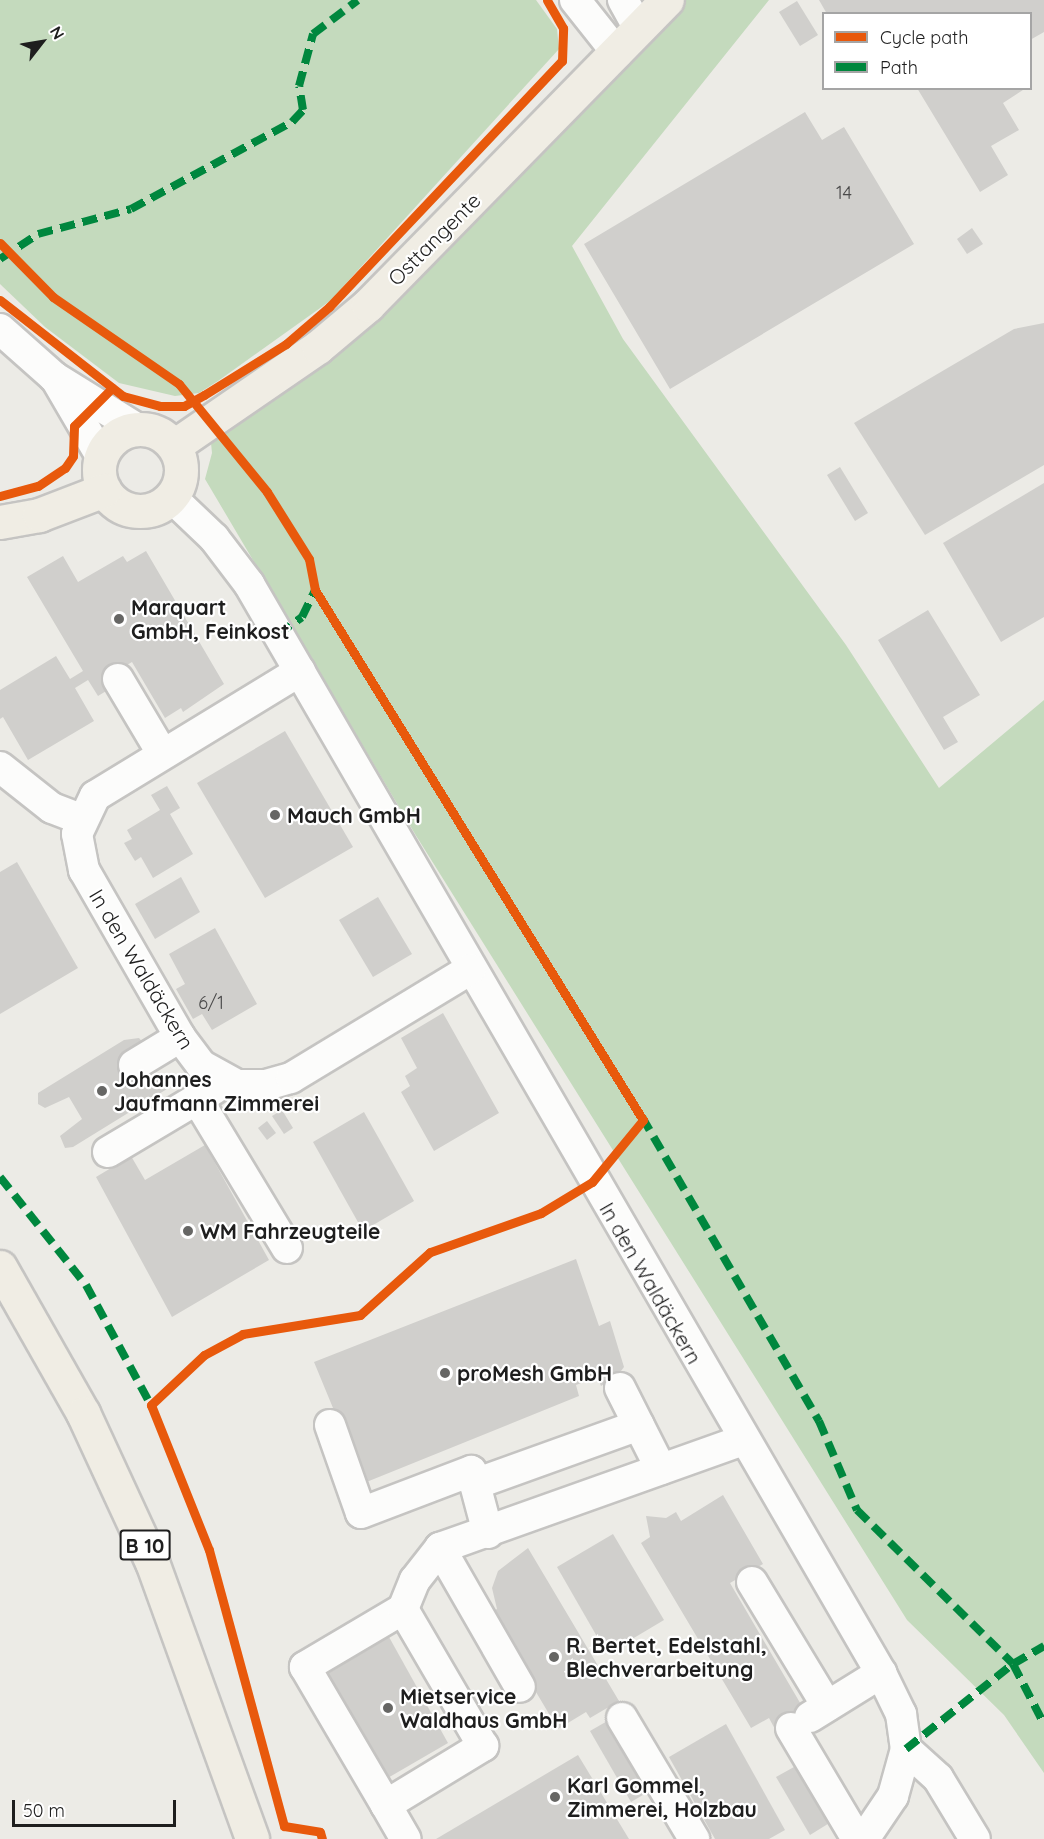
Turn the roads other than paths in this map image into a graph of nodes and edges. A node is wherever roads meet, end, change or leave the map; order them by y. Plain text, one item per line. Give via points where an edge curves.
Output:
1 (575, 0) edge
2 (623, 0) edge
3 (667, 0) edge
4 (639, 29) junction
5 (617, 53) junction
6 (0, 329) edge
7 (54, 377) junction
8 (138, 429) junction
9 (174, 446) junction
10 (101, 456) junction
11 (104, 490) junction
12 (172, 498) junction
13 (0, 522) edge
14 (300, 671) junction
15 (118, 680) dead end
16 (162, 753) junction
17 (0, 767) edge
18 (80, 819) junction
19 (471, 969) junction
20 (180, 1037) junction
21 (134, 1065) dead end
22 (226, 1082) junction
23 (197, 1099) junction
24 (108, 1152) dead end
25 (287, 1248) dead end
26 (0, 1267) edge
27 (620, 1388) dead end
28 (330, 1425) dead end
29 (639, 1425) junction
30 (743, 1440) junction
31 (661, 1469) junction
32 (475, 1484) junction
33 (488, 1533) junction
34 (440, 1548) junction
35 (752, 1582) dead end
36 (403, 1609) junction
37 (881, 1673) junction
38 (520, 1687) dead end
39 (827, 1706) junction
40 (622, 1718) dead end
41 (906, 1749) junction
42 (386, 1805) junction
43 (252, 1839) edge
44 (406, 1839) edge
45 (694, 1839) edge
46 (857, 1839) edge
47 (864, 1839) edge
48 (975, 1839) edge

1 - 5 street
2 - 4 street
3 - 4 main road, Osttangente
4 - 5 main road, Osttangente
5 - 9 main road, Osttangente via 368,305 318,347
6 - 7 street
7 - 8 street
7 - 10 street
8 - 9 main road via 164,436
8 - 10 main road via 114,438
9 - 12 main road via 182,465 181,479
10 - 11 main road
11 - 12 main road via 111,500 133,511 147,512
11 - 13 main road via 39,515
12 - 14 street, In den Waldäckern via 231,560
14 - 16 street
14 - 19 street, In den Waldäckern
15 - 16 street
16 - 18 street via 94,796
17 - 18 street via 52,808
18 - 20 street, In den Waldäckern via 76,834 84,870
19 - 22 street, In den Waldäckern via 291,1078 251,1086
19 - 30 street, In den Waldäckern
20 - 21 street
20 - 22 street, In den Waldäckern via 201,1065
22 - 23 street
23 - 24 street
23 - 25 street
26 - 43 main road, B 10 via 83,1413 152,1562
27 - 29 street
28 - 32 street via 362,1513 471,1471
29 - 31 street
29 - 32 street
30 - 31 street
30 - 37 street, In den Waldäckern
31 - 33 street
32 - 33 street
33 - 34 street
34 - 36 street via 415,1580
34 - 38 street
35 - 39 street
36 - 42 street via 483,1746
36 - 42 street via 305,1667
37 - 39 street
37 - 41 street, In den Waldäckern via 901,1714
39 - 46 street via 788,1730
40 - 45 street
41 - 47 street, In den Waldäckern via 893,1796
41 - 48 street via 938,1778
42 - 44 street

